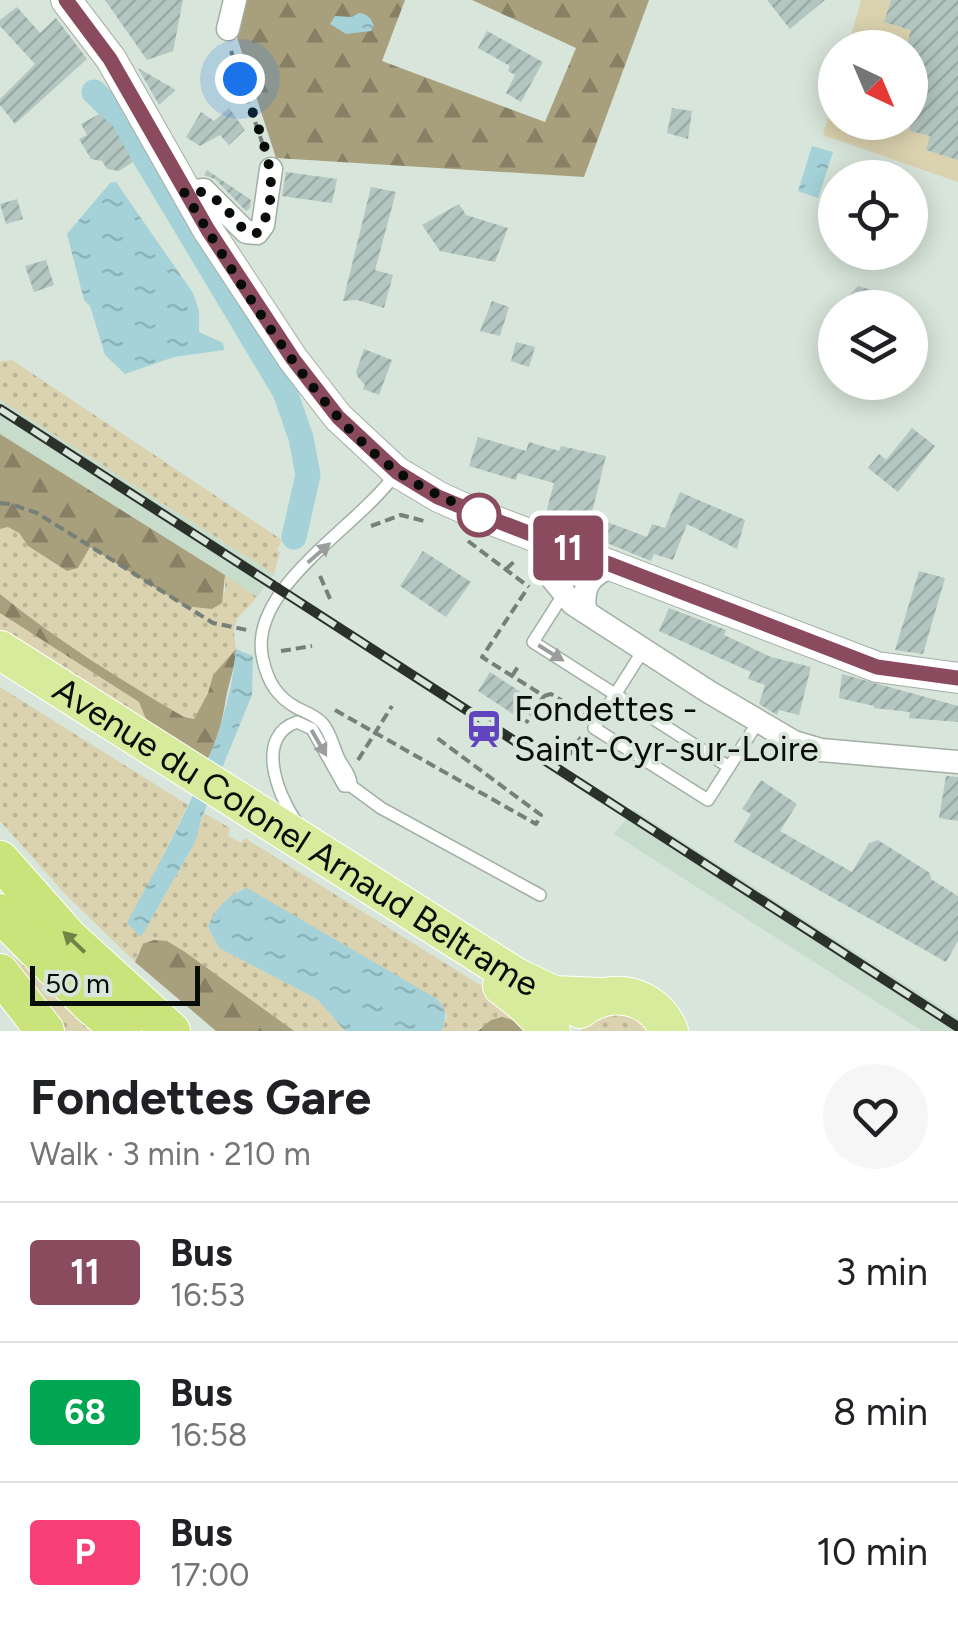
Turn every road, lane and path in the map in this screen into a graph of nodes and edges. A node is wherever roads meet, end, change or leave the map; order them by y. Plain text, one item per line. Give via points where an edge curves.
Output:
1 (66, 0) edge
2 (236, 0) edge
3 (228, 29) joint
4 (271, 170) joint
5 (184, 192) junction
6 (397, 472) junction
7 (0, 504) edge
8 (426, 522) dead end
9 (369, 527) dead end
10 (457, 535) dead end
11 (542, 538) junction
12 (516, 560) dead end
13 (611, 566) junction
14 (316, 567) dead end
15 (506, 568) junction
16 (524, 592) dead end
17 (331, 601) dead end
18 (560, 601) junction
19 (585, 610) junction
20 (262, 630) junction
21 (312, 646) dead end
22 (644, 649) junction
23 (0, 650) edge
24 (274, 652) dead end
25 (519, 665) dead end
26 (0, 671) edge
27 (512, 676) junction
28 (958, 678) edge
29 (616, 694) junction
30 (544, 696) junction
31 (392, 706) dead end
32 (329, 707) dead end
33 (590, 718) dead end
34 (526, 722) dead end
35 (758, 722) junction
36 (585, 731) dead end
37 (375, 733) junction
38 (436, 738) dead end
39 (554, 744) dead end
40 (346, 755) dead end
41 (958, 762) edge
42 (729, 767) junction
43 (351, 786) junction
44 (204, 790) junction
45 (0, 860) edge
46 (331, 861) junction
47 (540, 895) dead end
48 (0, 913) edge
49 (0, 973) edge
50 (599, 997) junction
51 (45, 1031) edge
52 (122, 1031) edge
53 (171, 1031) edge
54 (551, 1031) edge
55 (564, 1031) edge
56 (669, 1031) edge

1 - 5 street via 110,59
2 - 3 street
3 - 4 path
4 - 5 street via 257,233 246,232 210,193
5 - 6 street via 293,359 338,417
6 - 11 street via 438,497
20 -> 6 lane via 289,579
7 - 20 path via 37,513 213,623
8 - 9 path via 400,516
10 - 15 path
11 - 13 street
11 - 18 street
12 - 15 path
13 - 19 street via 586,586
13 - 28 street via 877,667
14 - 17 path
15 - 18 path
16 - 27 path via 482,657
18 - 19 street
18 -> 29 lane via 534,642
19 - 22 street
20 - 43 lane via 269,682 324,724
21 - 24 path
22 - 29 lane
22 - 35 street
23 - 44 main road, Avenue du Colonel Arnaud Beltrame
25 - 27 path
26 - 44 main road, Avenue du Colonel Arnaud Beltrame
27 - 30 path
29 - 42 lane
29 - 42 lane via 594,728 708,800
30 - 33 path
30 - 34 path
31 - 37 path
32 - 37 path
35 - 41 street via 821,750
35 - 42 lane
36 - 39 path via 570,754
37 - 38 path via 536,824 541,815
37 - 40 path via 354,765
46 -> 43 lane via 282,799 273,741 283,726 297,722 312,729 338,778
43 - 47 lane
44 - 46 main road, Avenue du Colonel Arnaud Beltrame
44 - 54 main road, Avenue du Colonel Arnaud Beltrame via 506,988
53 -> 45 highway via 69,938
46 - 50 main road, Avenue du Colonel Arnaud Beltrame via 543,992
48 - 52 highway
49 - 51 highway
50 - 55 main road
50 - 56 main road, Avenue du Colonel Arnaud Beltrame via 636,997 652,1006

